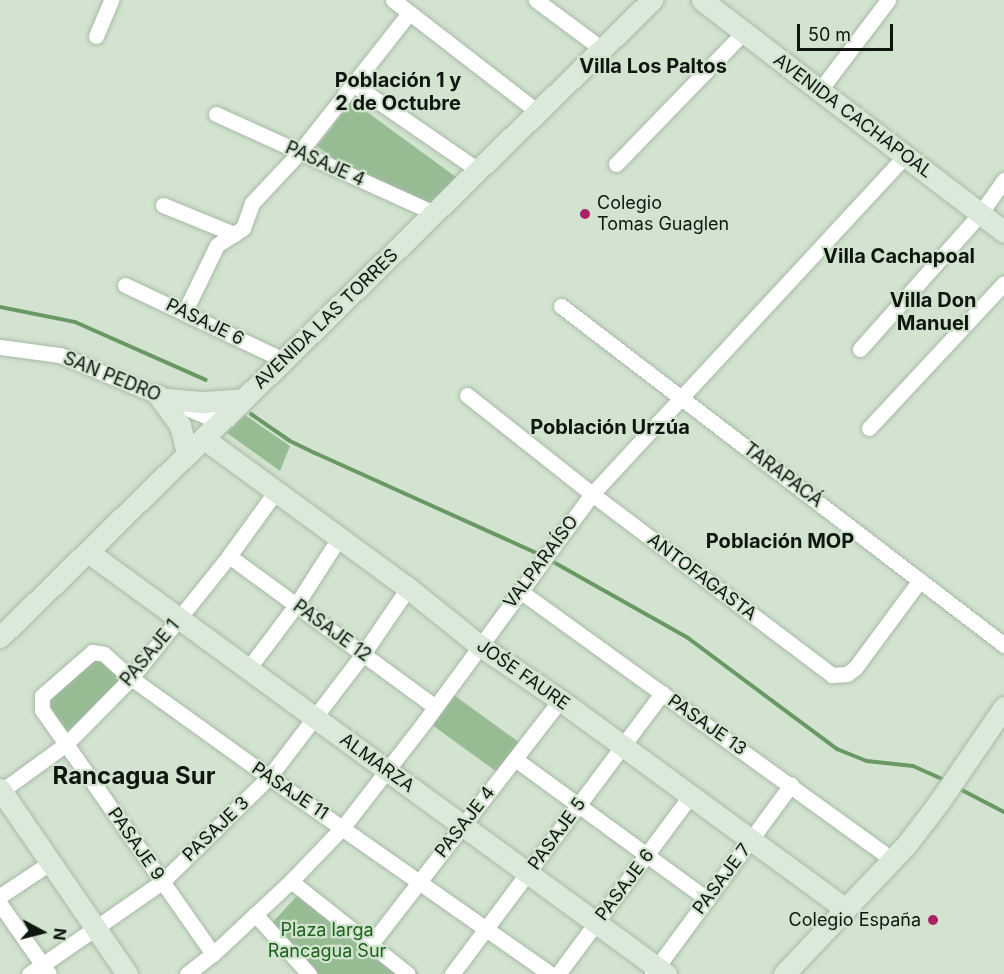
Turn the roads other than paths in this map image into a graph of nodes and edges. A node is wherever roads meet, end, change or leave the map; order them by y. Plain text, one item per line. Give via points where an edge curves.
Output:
1 (111, 0) edge
2 (393, 0) edge
3 (536, 0) edge
4 (652, 0) edge
5 (702, 0) edge
6 (888, 0) edge
7 (409, 14) junction
8 (744, 32) junction
9 (96, 36) dead end
10 (602, 49) junction
11 (353, 84) junction
12 (820, 90) junction
13 (538, 112) junction
14 (216, 114) dead end
15 (299, 153) junction
16 (906, 155) junction
17 (616, 164) dead end
18 (478, 170) junction
19 (1004, 180) edge
20 (163, 204) dead end
21 (434, 213) junction
22 (980, 214) junction
23 (1004, 232) edge
24 (234, 234) junction
25 (1004, 283) edge
26 (125, 285) dead end
27 (561, 306) dead end
28 (184, 311) junction
29 (0, 347) edge
30 (860, 349) dead end
31 (284, 360) junction
32 (467, 395) dead end
33 (162, 397) junction
34 (682, 398) junction
35 (243, 399) junction
36 (220, 422) junction
37 (869, 428) dead end
38 (204, 438) junction
39 (187, 454) junction
40 (276, 491) junction
41 (592, 494) junction
42 (339, 538) junction
43 (88, 552) junction
44 (229, 556) junction
45 (920, 580) junction
46 (408, 588) junction
47 (520, 591) junction
48 (296, 605) junction
49 (180, 619) junction
50 (0, 637) edge
51 (479, 645) junction
52 (1004, 645) edge
53 (363, 654) junction
54 (248, 669) junction
55 (131, 678) junction
56 (662, 693) junction
57 (560, 700) junction
58 (40, 703) joint
59 (435, 706) junction
60 (1004, 707) edge
61 (313, 717) junction
62 (66, 744) junction
63 (621, 745) junction
64 (516, 759) junction
65 (388, 771) junction
66 (269, 777) junction
67 (791, 785) junction
68 (0, 791) edge
69 (690, 796) junction
70 (578, 805) junction
71 (463, 826) junction
72 (343, 827) junction
73 (751, 840) junction
74 (648, 855) junction
75 (893, 860) junction
76 (51, 862) junction
77 (528, 874) junction
78 (419, 880) junction
79 (291, 881) junction
80 (162, 882) junction
81 (0, 896) edge
82 (707, 899) junction
83 (0, 904) edge
84 (846, 909) junction
85 (255, 914) junction
86 (596, 924) junction
87 (96, 927) junction
88 (486, 929) junction
89 (371, 945) junction
90 (207, 964) edge
91 (46, 969) edge
92 (658, 972) edge
93 (29, 974) edge
94 (127, 974) edge
95 (187, 974) edge
96 (309, 974) edge
97 (408, 974) edge
98 (452, 974) edge
99 (550, 974) edge
100 (558, 974) edge
101 (784, 974) edge

1 - 9 street
2 - 7 street
3 - 10 street
4 - 10 street, AVENIDA LAS TORRES
5 - 8 street, AVENIDA CACHAPOAL
6 - 12 street
7 - 11 street
7 - 13 street
8 - 12 street, AVENIDA CACHAPOAL
8 - 17 street
10 - 13 street, AVENIDA LAS TORRES
11 - 15 street
11 - 18 street
12 - 16 street, AVENIDA CACHAPOAL
13 - 18 street, AVENIDA LAS TORRES
14 - 15 street, PASAJE 4
15 - 21 street, PASAJE 4
15 - 24 street via 252,202 247,221
16 - 22 street, AVENIDA CACHAPOAL
16 - 34 street, VALPARAÍSO
18 - 21 street, AVENIDA LAS TORRES
19 - 22 street
20 - 24 street
21 - 31 street, AVENIDA LAS TORRES
22 - 23 street, AVENIDA CACHAPOAL
22 - 30 street
24 - 28 street via 217,245
25 - 37 street
26 - 28 street, PASAJE 6
27 - 34 street, TARAPACÁ
28 - 31 street, PASAJE 6
29 - 33 street, SAN PEDRO via 60,355
31 - 35 street, AVENIDA LAS TORRES
32 - 41 street, ANTOFAGASTA
33 - 35 street via 204,402
33 - 36 street, SAN PEDRO
33 - 39 street via 180,425
34 - 41 street, VALPARAÍSO
34 - 45 street, TARAPACÁ
35 - 36 street, AVENIDA LAS TORRES
36 - 38 street, AVENIDA LAS TORRES
38 - 39 street, AVENIDA LAS TORRES
38 - 40 street, JOŚE FAURE
39 - 43 street, AVENIDA LAS TORRES
40 - 42 street, JOŚE FAURE
40 - 44 street, PASAJE 1
41 - 45 street, ANTOFAGASTA via 832,675 847,674 855,668
41 - 47 street, VALPARAÍSO
42 - 46 street, JOŚE FAURE
42 - 48 street
43 - 49 street, ALMARZA
43 - 50 street, AVENIDA LAS TORRES
44 - 48 street, PASAJE 12
44 - 49 street, PASAJE 1
45 - 52 street, TARAPACÁ
46 - 51 street, JOŚE FAURE
46 - 53 street, PASAJE 3
47 - 51 street, VALPARAÍSO
47 - 56 street, PASAJE 13
48 - 53 street, PASAJE 12
48 - 54 street
49 - 54 street, ALMARZA
49 - 55 street, PASAJE 1
51 - 57 street, JOŚE FAURE
51 - 59 street, VALPARAÍSO
53 - 59 street, PASAJE 12
53 - 61 street, PASAJE 3
54 - 61 street, ALMARZA
55 - 58 street, PASAJE 11 via 104,654 92,652 42,696
55 - 62 street, PASAJE 1
55 - 66 street, PASAJE 11
56 - 63 street, PASAJE 5
56 - 67 street, PASAJE 13
57 - 63 street, JOŚE FAURE
57 - 64 street, PASAJE 4
58 - 62 street, PASAJE 9
59 - 65 street, VALPARAÍSO
60 - 75 street
61 - 65 street, ALMARZA
61 - 66 street, PASAJE 3
62 - 68 street, PASAJE 1
62 - 80 street, PASAJE 9
63 - 69 street, JOŚE FAURE
63 - 70 street, PASAJE 5
64 - 70 street
64 - 71 street, PASAJE 4
65 - 71 street, ALMARZA
65 - 72 street, VALPARAÍSO
66 - 72 street, PASAJE 11
66 - 80 street, PASAJE 3
67 - 73 street, PASAJE 7
67 - 75 street, PASAJE 13
68 - 76 street
69 - 73 street, JOŚE FAURE
69 - 74 street, PASAJE 6
70 - 74 street
70 - 77 street, PASAJE 5
71 - 77 street, ALMARZA
71 - 78 street, PASAJE 4
72 - 78 street, PASAJE 11
72 - 79 street, VALPARAÍSO
73 - 82 street, PASAJE 7
73 - 84 street, JOŚE FAURE
74 - 82 street
74 - 86 street, PASAJE 6
75 - 84 street
76 - 81 street
76 - 87 street
77 - 86 street, ALMARZA
77 - 88 street, PASAJE 5
78 - 88 street, PASAJE 11
78 - 89 street, PASAJE 4
79 - 85 street, VALPARAÍSO
79 - 89 street
80 - 87 street, PASAJE 3
80 - 90 street, PASAJE 9
82 - 92 street, PASAJE 7
83 - 91 street
84 - 101 street
85 - 90 street, VALPARAÍSO
85 - 96 street
86 - 92 street, ALMARZA
86 - 100 street, PASAJE 6
87 - 91 street, PASAJE 3
87 - 94 street
88 - 98 street, PASAJE 5
88 - 99 street, PASAJE 11
89 - 97 street
90 - 95 street, VALPARAÍSO
91 - 93 street, PASAJE 3

